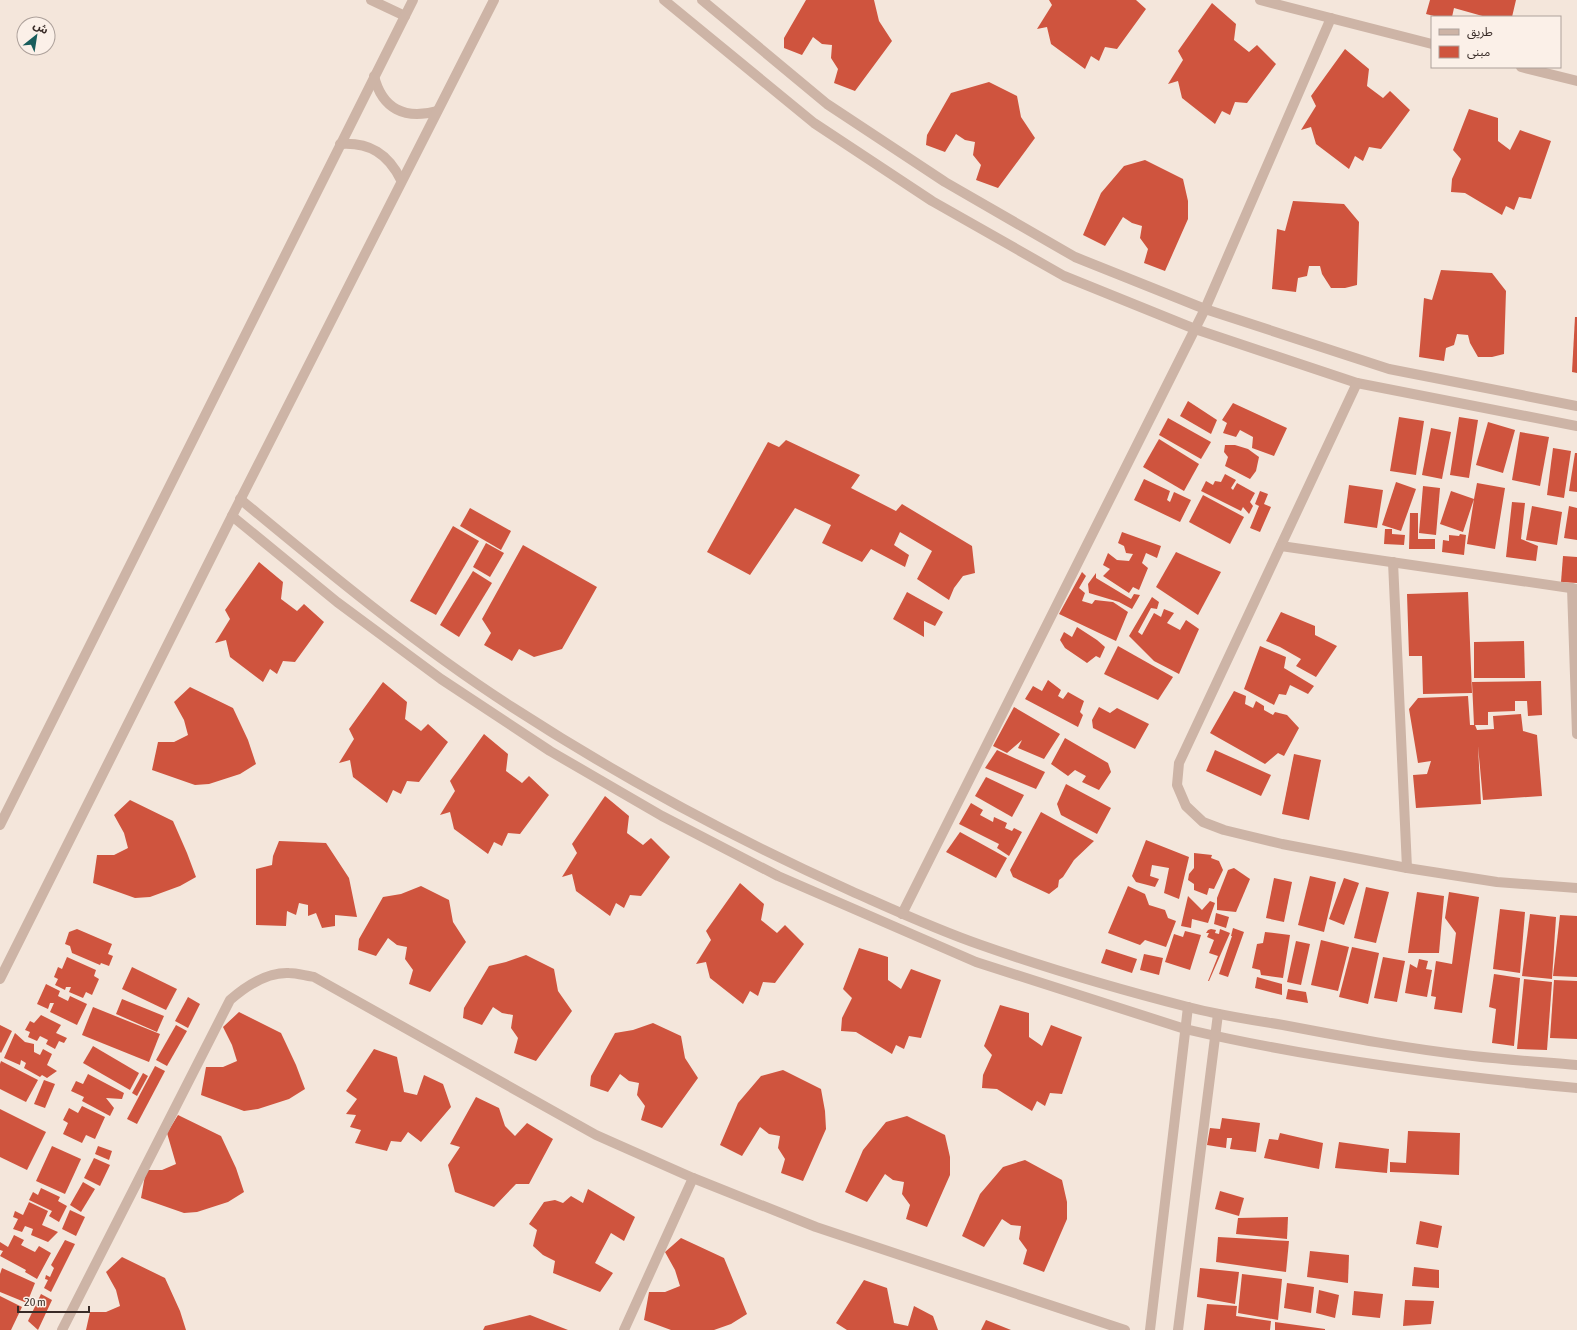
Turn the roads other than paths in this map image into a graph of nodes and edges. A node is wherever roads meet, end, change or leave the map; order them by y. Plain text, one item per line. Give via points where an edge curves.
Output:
1 (371, 0) edge
2 (413, 0) edge
3 (494, 0) edge
4 (664, 0) edge
5 (702, 0) edge
6 (1260, 0) edge
7 (405, 16) junction
8 (1331, 18) junction
9 (1431, 44) edge
10 (1525, 68) edge
11 (374, 76) junction
12 (1577, 81) edge
13 (437, 111) junction
14 (340, 144) junction
15 (401, 180) junction
16 (1205, 309) junction
17 (1195, 329) junction
18 (1357, 383) junction
19 (1577, 406) edge
20 (1577, 426) edge
21 (240, 499) junction
22 (232, 516) junction
23 (1281, 546) junction
24 (1393, 562) junction
25 (1575, 589) edge
26 (1577, 734) edge
27 (0, 825) edge
28 (1407, 868) junction
29 (1577, 888) edge
30 (902, 914) junction
31 (0, 979) edge
32 (1188, 1007) junction
33 (1218, 1014) junction
34 (1185, 1029) junction
35 (1214, 1036) junction
36 (1577, 1065) edge
37 (1577, 1088) edge
38 (693, 1178) junction
39 (62, 1330) edge
40 (624, 1330) edge
41 (1125, 1330) edge
42 (1150, 1330) edge
43 (1178, 1330) edge

1 - 7 street
2 - 7 street
3 - 13 street
4 - 17 street via 814,123 932,201 1064,276
5 - 16 street via 827,104 945,182 1075,257
6 - 8 street
7 - 11 street
8 - 9 street
8 - 16 street
10 - 12 street
11 - 13 street via 380,93 402,112 414,115
11 - 14 street
13 - 15 street
14 - 15 street via 352,143 376,151 387,158
14 - 27 street
15 - 21 street
16 - 17 street
16 - 19 street via 1389,369
17 - 18 street
17 - 30 street
18 - 20 street
18 - 23 street
21 - 22 street
21 - 30 street via 330,574 418,642 516,709 604,764 701,819 801,869
22 - 31 street
22 - 34 street via 337,602 441,679 550,751 662,816 778,876 976,962
23 - 24 street
23 - 28 street via 1179,763 1178,785 1186,806 1203,822 1224,830
24 - 25 street
24 - 28 street
25 - 26 street
28 - 29 street via 1497,882
30 - 32 street via 980,945
32 - 33 street
32 - 34 street
33 - 35 street
33 - 36 street via 1365,1041 1474,1056
34 - 35 street
34 - 42 street
35 - 37 street via 1356,1062 1497,1081
35 - 43 street
38 - 39 street via 596,1135 314,977 288,973 263,978 230,1000
38 - 40 street
38 - 41 street via 816,1227

